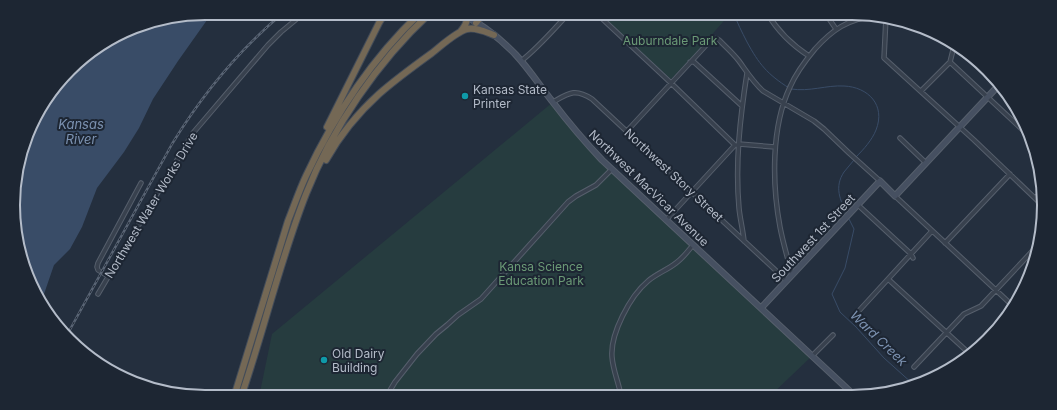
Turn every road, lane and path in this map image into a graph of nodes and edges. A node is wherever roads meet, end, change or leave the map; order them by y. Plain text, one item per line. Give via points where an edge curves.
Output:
1 (296, 20) edge
2 (381, 20) edge
3 (413, 20) edge
4 (421, 20) edge
5 (466, 20) edge
6 (472, 20) edge
7 (478, 20) edge
8 (562, 20) edge
9 (604, 20) edge
10 (771, 20) edge
11 (830, 20) edge
12 (855, 20) edge
13 (476, 23) junction
14 (886, 24) edge
15 (836, 29) junction
16 (461, 31) junction
17 (494, 35) junction
18 (953, 50) edge
19 (809, 56) junction
20 (521, 61) junction
21 (690, 62) junction
22 (950, 62) junction
23 (747, 73) junction
24 (671, 83) junction
25 (996, 88) edge
26 (921, 91) junction
27 (988, 97) junction
28 (553, 102) junction
29 (784, 102) junction
30 (742, 106) junction
31 (1020, 127) edge
32 (960, 128) junction
33 (627, 131) junction
34 (900, 138) dead end
35 (737, 145) junction
36 (775, 147) junction
37 (313, 161) junction
38 (926, 163) junction
39 (612, 170) junction
40 (1010, 174) junction
41 (880, 181) junction
42 (141, 183) dead end
43 (692, 192) junction
44 (306, 194) junction
45 (896, 196) junction
46 (1035, 198) edge
47 (858, 205) junction
48 (666, 220) junction
49 (932, 231) junction
50 (744, 242) junction
51 (945, 243) junction
52 (693, 245) junction
53 (1031, 252) edge
54 (912, 256) junction
55 (792, 274) junction
56 (108, 276) junction
57 (888, 279) junction
58 (786, 280) junction
59 (996, 290) junction
60 (98, 294) dead end
61 (1009, 303) edge
62 (761, 308) junction
63 (856, 314) dead end
64 (947, 333) junction
65 (833, 335) dead end
66 (966, 351) edge
67 (812, 356) junction
68 (914, 367) dead end
69 (236, 390) edge
70 (243, 390) edge
71 (390, 390) edge
72 (620, 390) edge
73 (849, 390) edge

1 - 56 street, Northwest Water Works Drive via 268,45 193,133
2 - 37 highway via 326,129
3 - 37 highway via 359,84
4 - 44 highway via 356,100 331,142
5 - 16 highway
6 - 13 main road, Northwest MacVicar Avenue
7 - 13 highway
8 - 20 street
9 - 24 street
10 - 19 street via 783,34
11 - 15 street
12 - 15 street
13 - 17 main road, Northwest MacVicar Avenue
14 - 26 street via 884,58
15 - 19 street
16 - 17 highway via 474,28
16 - 44 highway via 390,84 362,110 339,139
17 - 20 main road, Northwest MacVicar Avenue
18 - 22 street
19 - 29 street via 793,80
20 - 28 main road, Northwest MacVicar Avenue
21 - 23 street via 714,39 719,40 732,52
21 - 24 street
21 - 30 street via 694,62
22 - 26 street
22 - 27 street
23 - 29 street via 763,91
23 - 30 street
24 - 33 street
24 - 35 street
25 - 27 main road
26 - 32 street
27 - 31 street
27 - 32 main road
28 - 33 street, Northwest Story Street via 570,93 581,94 592,99
28 - 39 main road, Northwest MacVicar Avenue via 575,131
29 - 36 street
29 - 41 street via 824,129
30 - 35 street
32 - 38 main road
32 - 40 street
33 - 43 street, Northwest Story Street
34 - 38 street
35 - 36 street
35 - 43 street
35 - 50 street via 739,208
36 - 55 street via 777,206
37 - 69 highway via 288,222
38 - 45 main road
39 - 48 main road, Northwest MacVicar Avenue
39 - 71 street via 596,185 568,202 481,299 458,315 417,354
40 - 46 street
40 - 51 street
41 - 45 main road
41 - 47 main road, Southwest 1st Street
42 - 56 street via 98,263 98,270
43 - 48 street
43 - 50 street, Northwest Story Street
44 - 70 highway
45 - 49 street
47 - 54 street
47 - 55 main road, Southwest 1st Street
48 - 52 main road, Northwest MacVicar Avenue
49 - 51 street
49 - 54 street
50 - 58 street, Northwest Story Street
51 - 59 street
52 - 62 main road, Northwest MacVicar Avenue
52 - 72 street via 678,262 644,285 624,313 614,336 611,351
53 - 59 street
54 - 57 street
55 - 58 main road, Southwest 1st Street
56 - 60 street, Northwest Water Works Drive
57 - 63 street
57 - 64 street
58 - 62 main road, Southwest 1st Street
59 - 61 street
59 - 64 street via 981,306 964,314
62 - 67 main road, Northwest MacVicar Avenue
64 - 66 street
64 - 68 street
65 - 67 street
67 - 73 main road, Northwest MacVicar Avenue

